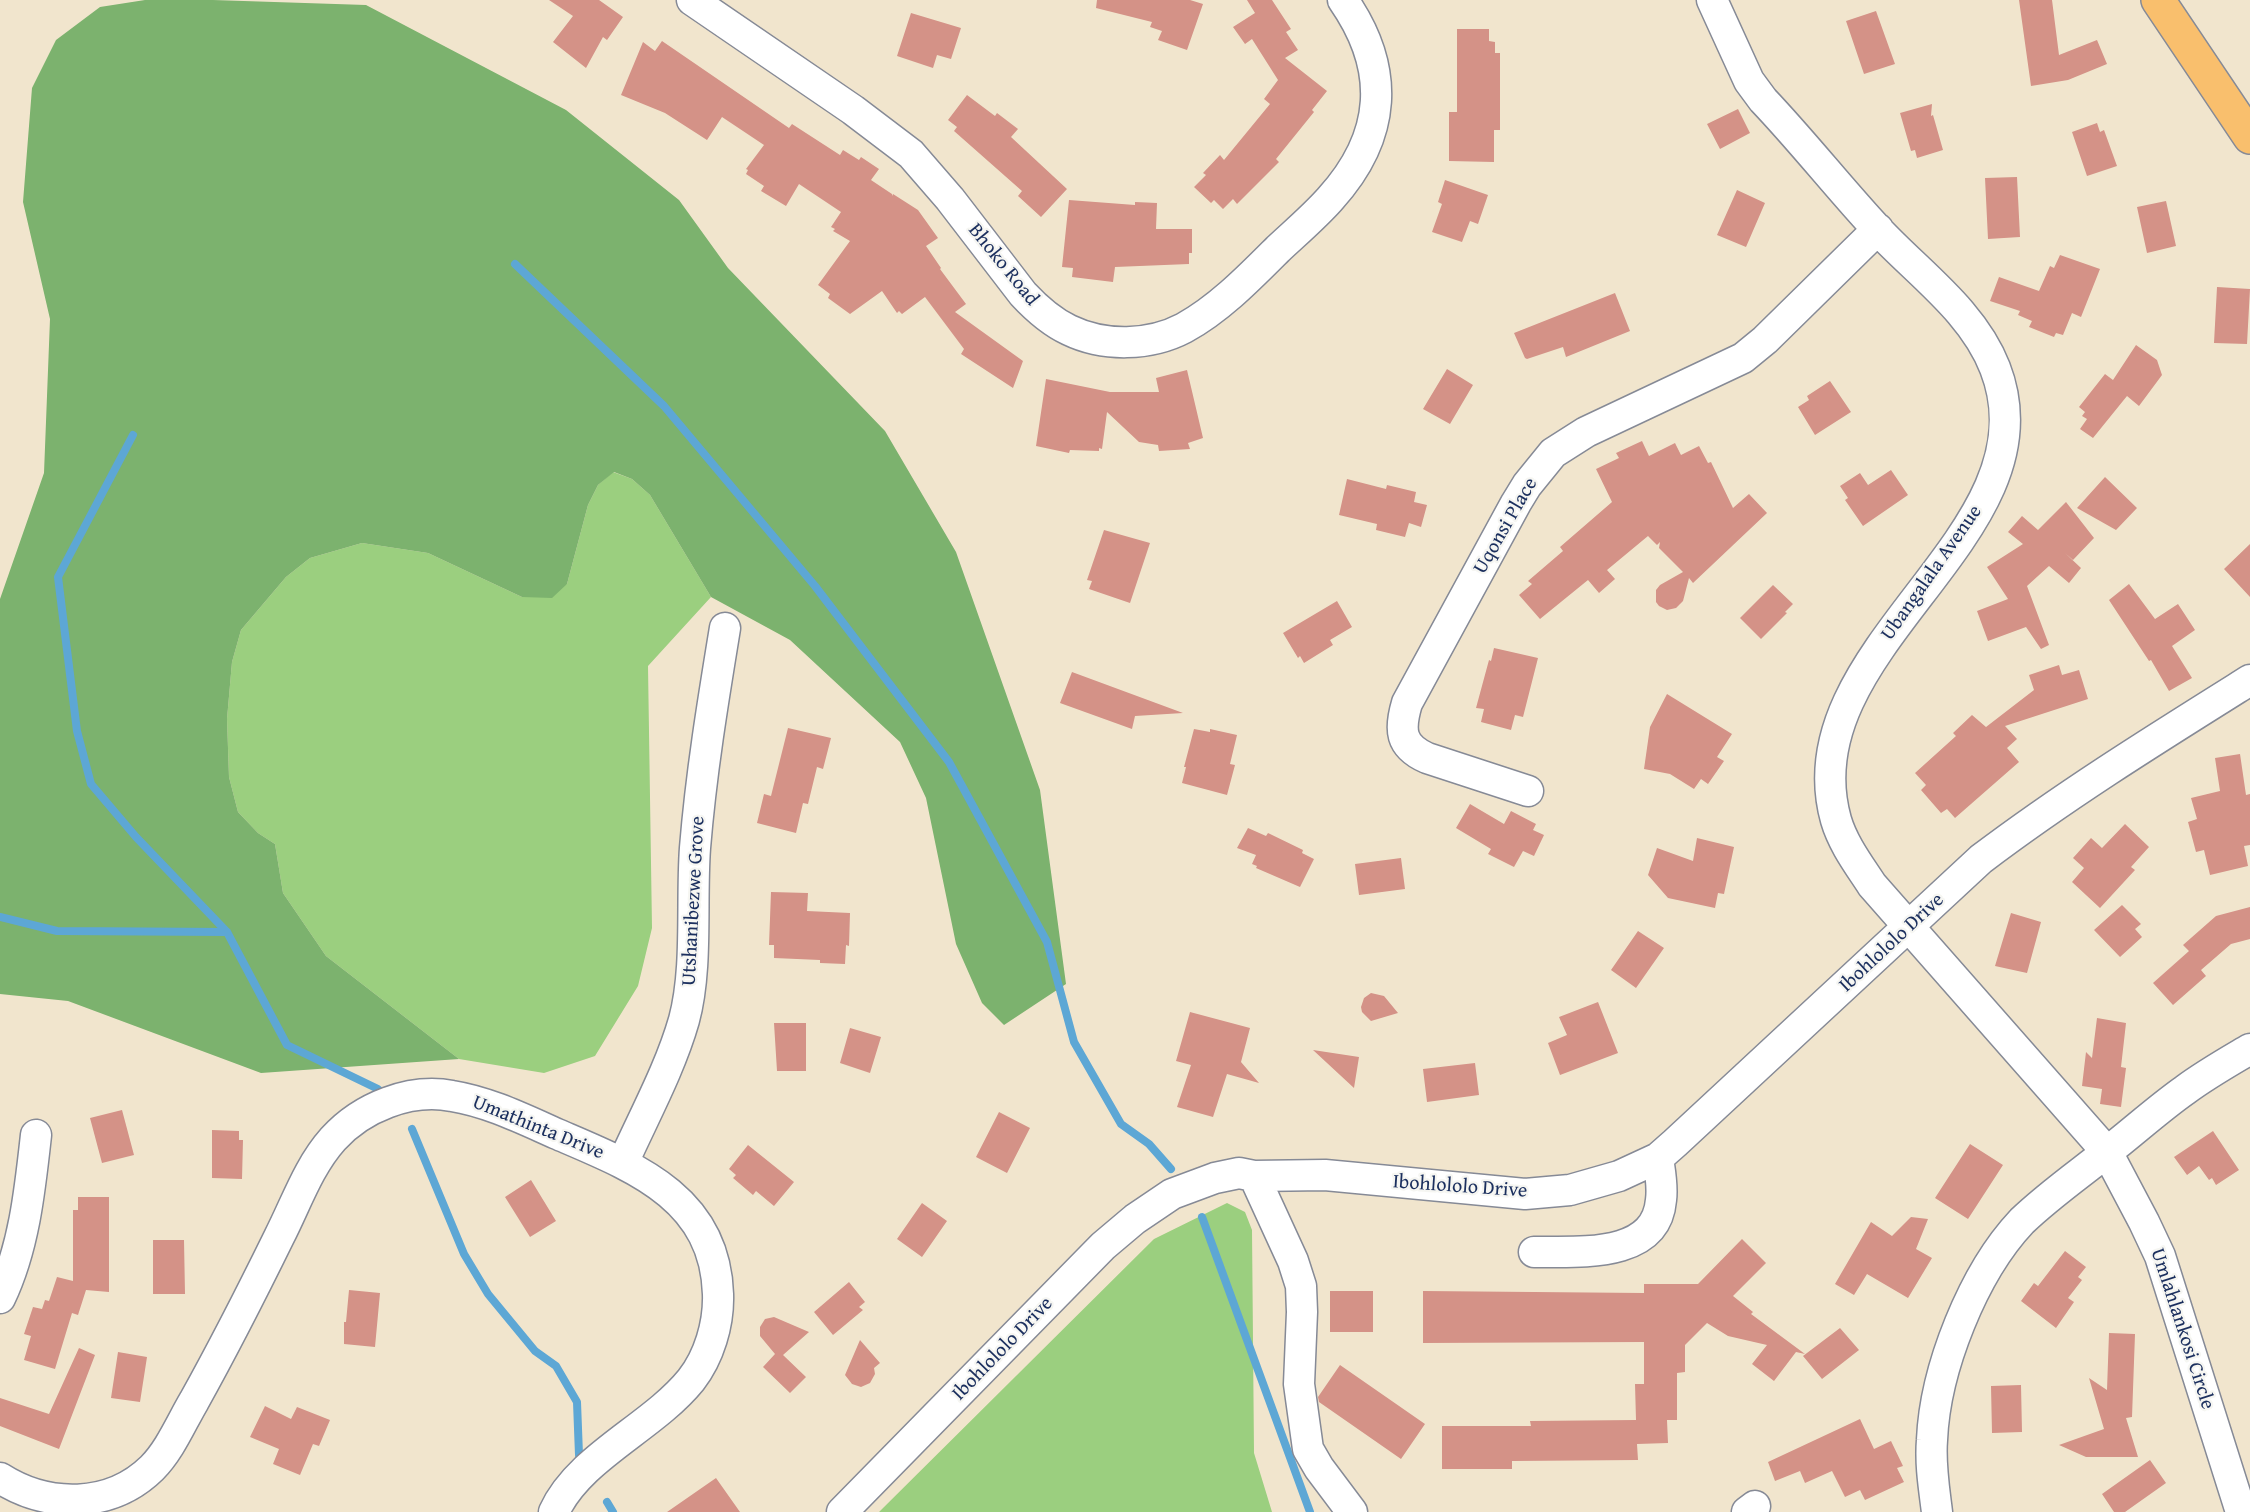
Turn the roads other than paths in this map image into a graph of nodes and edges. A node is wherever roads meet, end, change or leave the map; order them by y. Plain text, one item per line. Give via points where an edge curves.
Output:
1 (692, 0) edge
2 (1343, 0) edge
3 (1712, 0) edge
4 (2158, 0) edge
5 (2250, 137) edge
6 (1878, 229) junction
7 (725, 628) dead end
8 (2250, 680) edge
9 (1528, 791) dead end
10 (1908, 928) junction
11 (2250, 1049) edge
12 (36, 1135) dead end
13 (2107, 1152) junction
14 (1658, 1158) junction
15 (623, 1162) junction
16 (1254, 1176) junction
17 (1534, 1252) dead end
18 (0, 1298) edge
19 (0, 1478) edge
20 (554, 1512) edge
21 (842, 1512) edge
22 (1352, 1512) edge
23 (1937, 1512) edge
24 (2241, 1512) edge

1 - 2 street, Bhoko Road via 910,153 1035,307 1070,331 1130,342 1147,341 1184,328 1212,310 1330,199 1359,160 1368,143 1377,77 1370,52
3 - 6 street, Ubangalala Avenue via 1749,81 1762,100
4 - 5 main road
6 - 9 street, Uqonsi Place via 1743,358 1567,443 1542,466 1516,503 1407,704 1402,728 1413,752
6 - 10 street, Ubangalala Avenue via 1963,316 1980,339 1995,369 2004,410 2000,455 1988,492 1965,532 1870,662 1838,726 1831,759 1836,820 1849,850
7 - 15 street, Utshanibezwe Grove via 704,760 684,1019
8 - 10 street, Ibohlololo Drive via 2022,828 1982,859
10 - 13 street, Umlahlankosi Circle
10 - 14 street, Ibohlololo Drive
11 - 13 street via 2185,1089
12 - 18 street via 20,1237
13 - 23 street via 2023,1221 2003,1243 1966,1310 1949,1350 1936,1401 1932,1460
13 - 24 street, Umlahlankosi Circle via 2160,1256
14 - 16 street, Ibohlololo Drive via 1593,1184 1525,1194 1325,1175
14 - 17 street via 1659,1211 1635,1240 1609,1250
15 - 19 street, Umathinta Drive via 507,1113 450,1095 414,1095 369,1111 334,1138 308,1177 212,1369 153,1467 116,1490 73,1500 36,1496
15 - 20 street, Umathinta Drive via 674,1196 701,1228 717,1268 715,1325 710,1346 693,1378 663,1409 570,1486
16 - 21 street, Ibohlololo Drive via 1239,1173 1215,1178 1172,1194 1102,1246
16 - 22 street via 1301,1286 1299,1384 1308,1449

